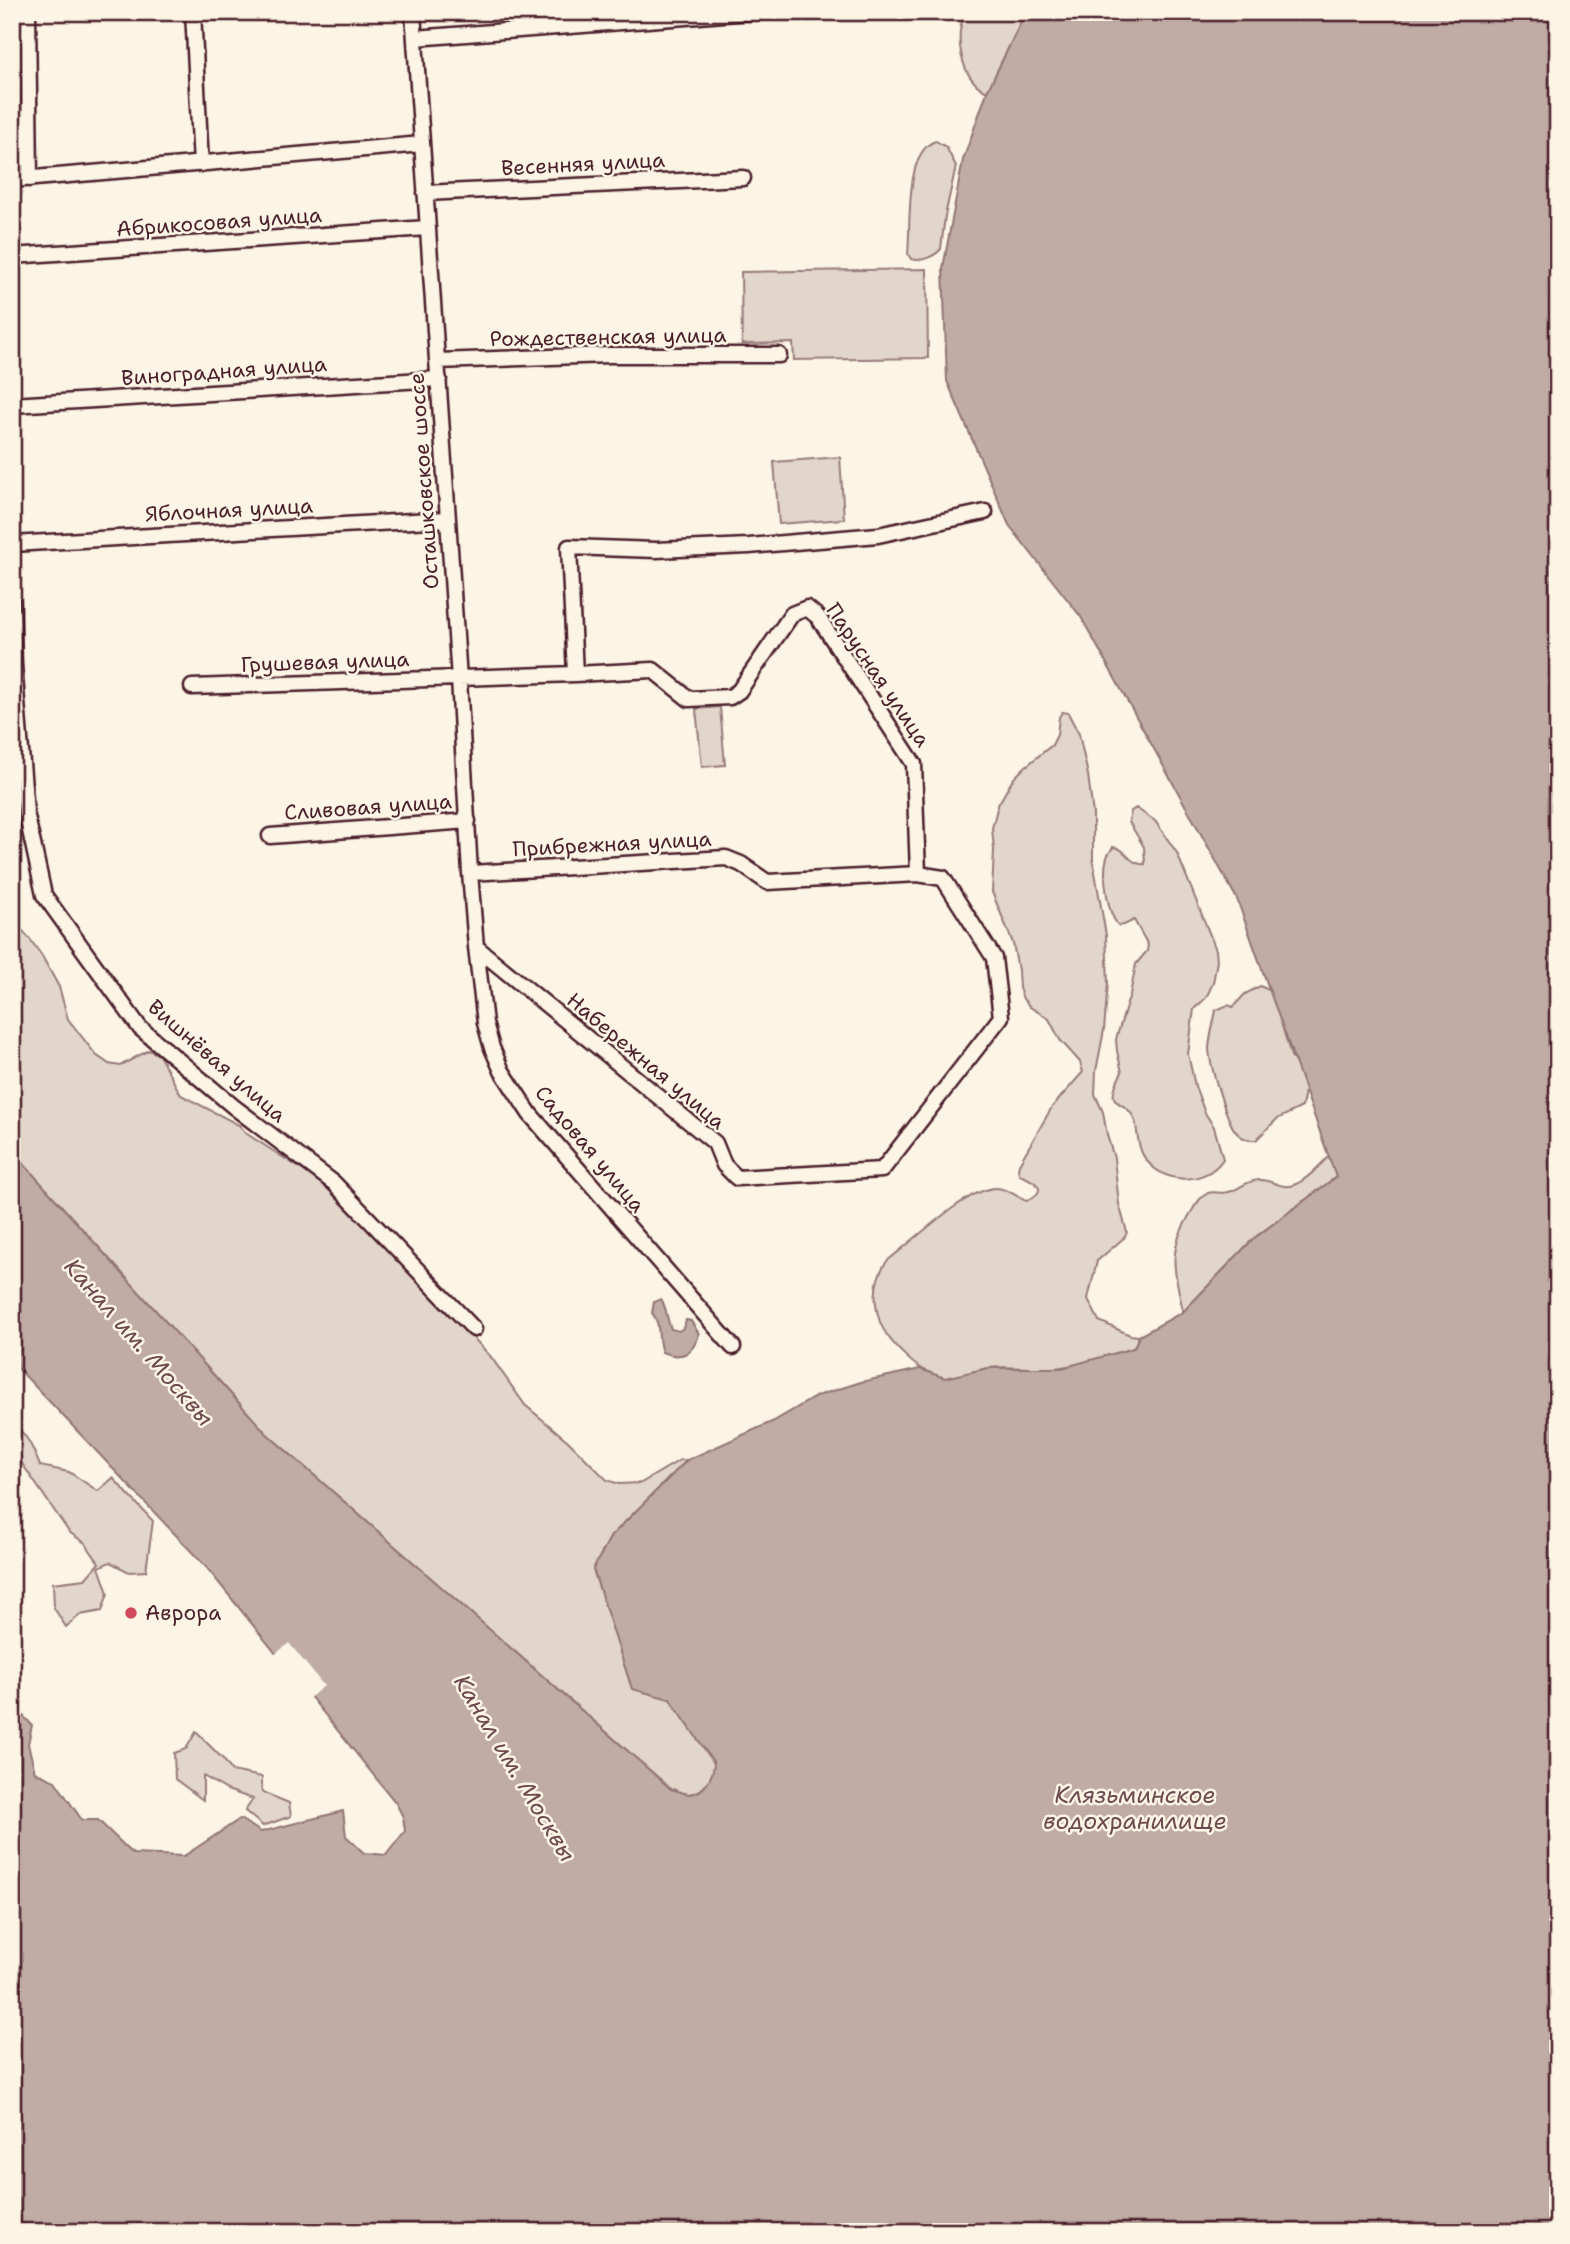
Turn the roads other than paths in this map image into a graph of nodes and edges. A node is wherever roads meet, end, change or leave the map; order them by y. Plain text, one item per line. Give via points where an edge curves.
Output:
1 (28, 12) edge
2 (193, 12) edge
3 (413, 12) edge
4 (750, 12) edge
5 (415, 38) junction
6 (422, 144) junction
7 (201, 164) junction
8 (743, 178) dead end
9 (30, 179) junction
10 (12, 180) edge
11 (425, 193) junction
12 (428, 228) junction
13 (12, 256) edge
14 (779, 355) dead end
15 (437, 362) junction
16 (439, 379) junction
17 (12, 405) edge
18 (985, 512) dead end
19 (448, 519) junction
20 (12, 544) edge
21 (12, 602) edge
22 (575, 674) junction
23 (459, 679) junction
24 (192, 687) dead end
25 (468, 821) junction
26 (270, 836) dead end
27 (470, 873) junction
28 (918, 874) junction
29 (475, 947) junction
30 (474, 1329) dead end
31 (733, 1347) dead end

1 - 9 street
2 - 7 street
3 - 5 street, Осташковское шоссе
4 - 5 street
5 - 6 street, Осташковское шоссе
6 - 7 street
6 - 11 street, Осташковское шоссе
7 - 9 street
8 - 11 street, Весенняя улица
9 - 10 street
11 - 12 street, Осташковское шоссе
12 - 13 street, Абрикосовая улица
12 - 15 street, Осташковское шоссе
14 - 15 street, Рождественская улица
15 - 16 street, Осташковское шоссе
16 - 17 street, Виноградная улица
16 - 19 street, Осташковское шоссе
18 - 22 street via 878,535 749,546 569,547
19 - 20 street, Яблочная улица
19 - 23 street, Осташковское шоссе
21 - 30 street, Вишнёвая улица via 26,812 44,895 140,1028 334,1183
22 - 23 street, Парусная улица
22 - 28 street, Парусная улица via 653,670 688,699 730,697 739,691 792,614 807,608 818,617 914,764
23 - 24 street, Грушевая улица
23 - 25 street, Осташковское шоссе
25 - 26 street, Сливовая улица
25 - 27 street, Осташковское шоссе
27 - 28 street, Прибрежная улица via 726,858 767,882
27 - 29 street, Осташковское шоссе
28 - 29 street, Набережная улица via 943,878 994,958 1001,1017 882,1170 737,1178 724,1165 715,1143
29 - 31 street, Садовая улица via 485,1023 502,1071 530,1114

